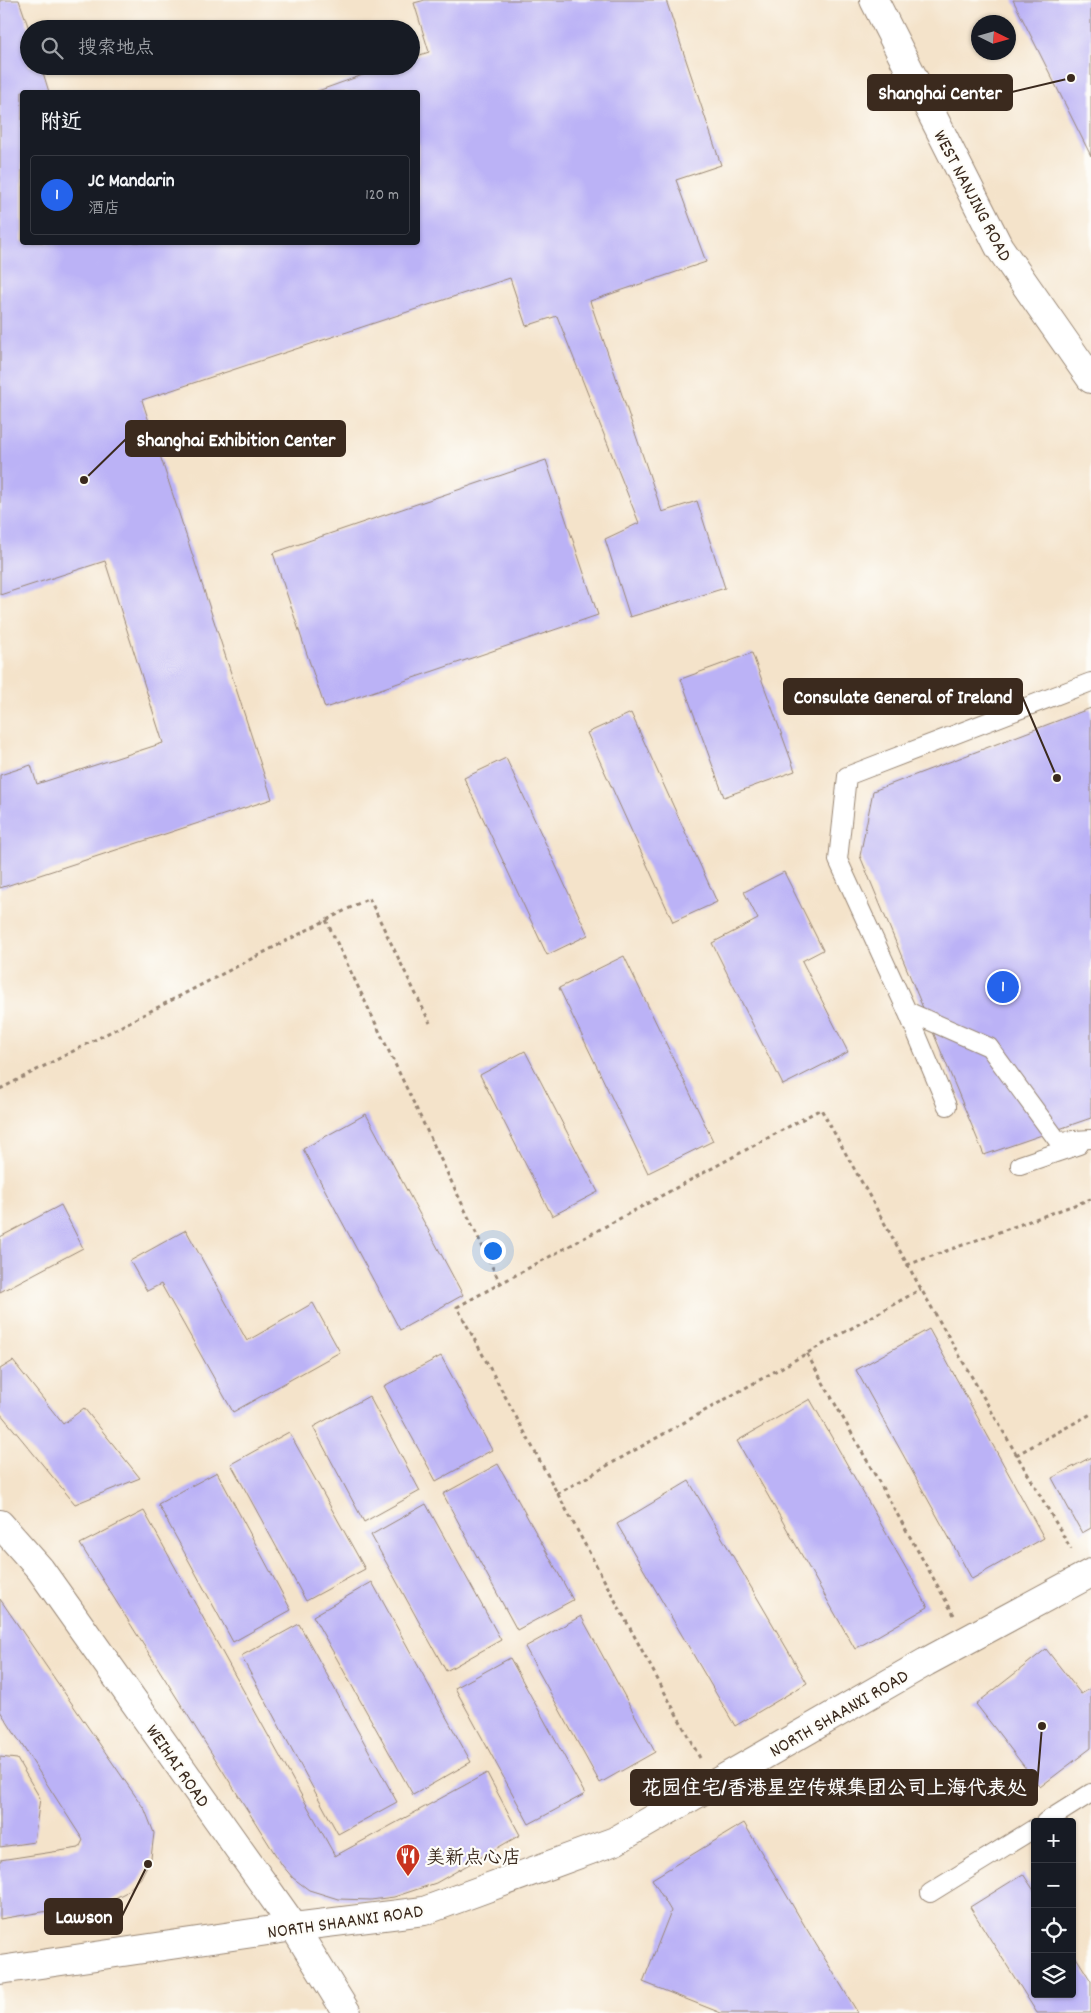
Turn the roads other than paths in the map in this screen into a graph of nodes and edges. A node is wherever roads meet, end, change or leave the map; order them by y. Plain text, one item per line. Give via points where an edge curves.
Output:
1 (874, 0) edge
2 (1091, 379) edge
3 (1091, 682) edge
4 (907, 1011) junction
5 (947, 1106) dead end
6 (1091, 1140) edge
7 (1020, 1165) dead end
8 (0, 1524) edge
9 (1089, 1574) edge
10 (1091, 1793) edge
11 (1051, 1818) edge
12 (1031, 1830) edge
13 (930, 1893) dead end
14 (294, 1927) junction
15 (0, 1970) edge
16 (347, 2013) edge

1 - 2 main road, WEST NANJING ROAD via 999,247
3 - 4 lane via 847,776 838,860
4 - 5 lane
4 - 6 lane via 988,1047 1058,1141
6 - 7 lane
8 - 14 main road, WEIHAI ROAD via 40,1570
9 - 14 main road, NORTH SHAANXI ROAD via 968,1639 615,1840 424,1911
10 - 11 lane
12 - 13 lane
14 - 15 main road, NORTH SHAANXI ROAD
14 - 16 main road, WEIHAI ROAD

